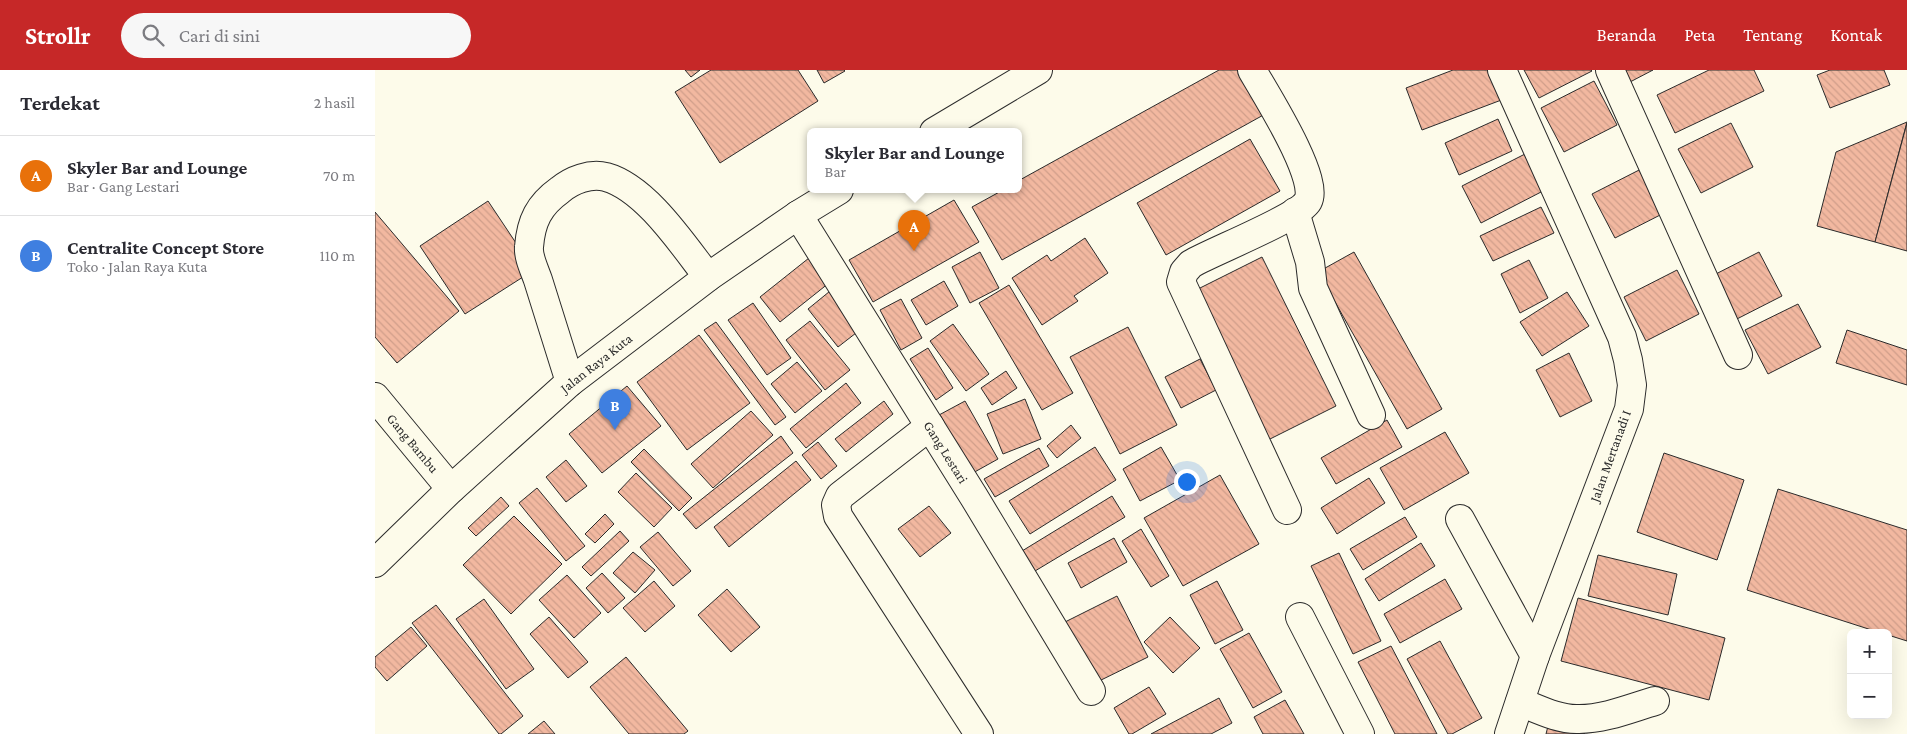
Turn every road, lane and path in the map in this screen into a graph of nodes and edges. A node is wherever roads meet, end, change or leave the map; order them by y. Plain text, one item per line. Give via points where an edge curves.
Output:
1 (1252, 70) edge
2 (1502, 70) edge
3 (1610, 70) edge
4 (1020, 74) edge
5 (940, 128) edge
6 (834, 193) edge
7 (1295, 212) junction
8 (798, 215) junction
9 (708, 277) junction
10 (1738, 355) dead end
11 (570, 382) junction
12 (375, 397) edge
13 (1371, 415) dead end
14 (930, 426) junction
15 (451, 489) junction
16 (1287, 510) dead end
17 (1460, 519) dead end
18 (375, 563) edge
19 (1299, 617) dead end
20 (1535, 656) junction
21 (1091, 691) dead end
22 (1655, 701) dead end
23 (1520, 702) junction
24 (979, 734) edge
25 (1360, 734) edge
26 (1509, 734) edge

1 - 7 street via 1309,178 1309,200
2 - 20 street, Jalan Mertanadi I via 1621,337 1629,360 1632,385 1629,410
3 - 10 street
4 - 5 street
6 - 8 street, Jalan Raya Kuta
7 - 13 street via 1310,262 1313,288
7 - 16 street via 1191,264 1181,282
8 - 9 street, Jalan Raya Kuta
8 - 14 street, Gang Lestari
9 - 11 street, Jalan Raya Kuta
9 - 11 street via 667,224 621,183 604,177 585,177 553,194 537,212 529,250
11 - 15 street, Jalan Raya Kuta
12 - 15 street, Gang Bambu
14 - 21 street, Gang Lestari
14 - 24 street via 839,496 836,505 838,516
15 - 18 street, Jalan Raya Kuta
17 - 20 street
19 - 25 street
20 - 23 street, Jalan Mertanadi I
22 - 23 street via 1578,720
23 - 26 street, Jalan Mertanadi I

